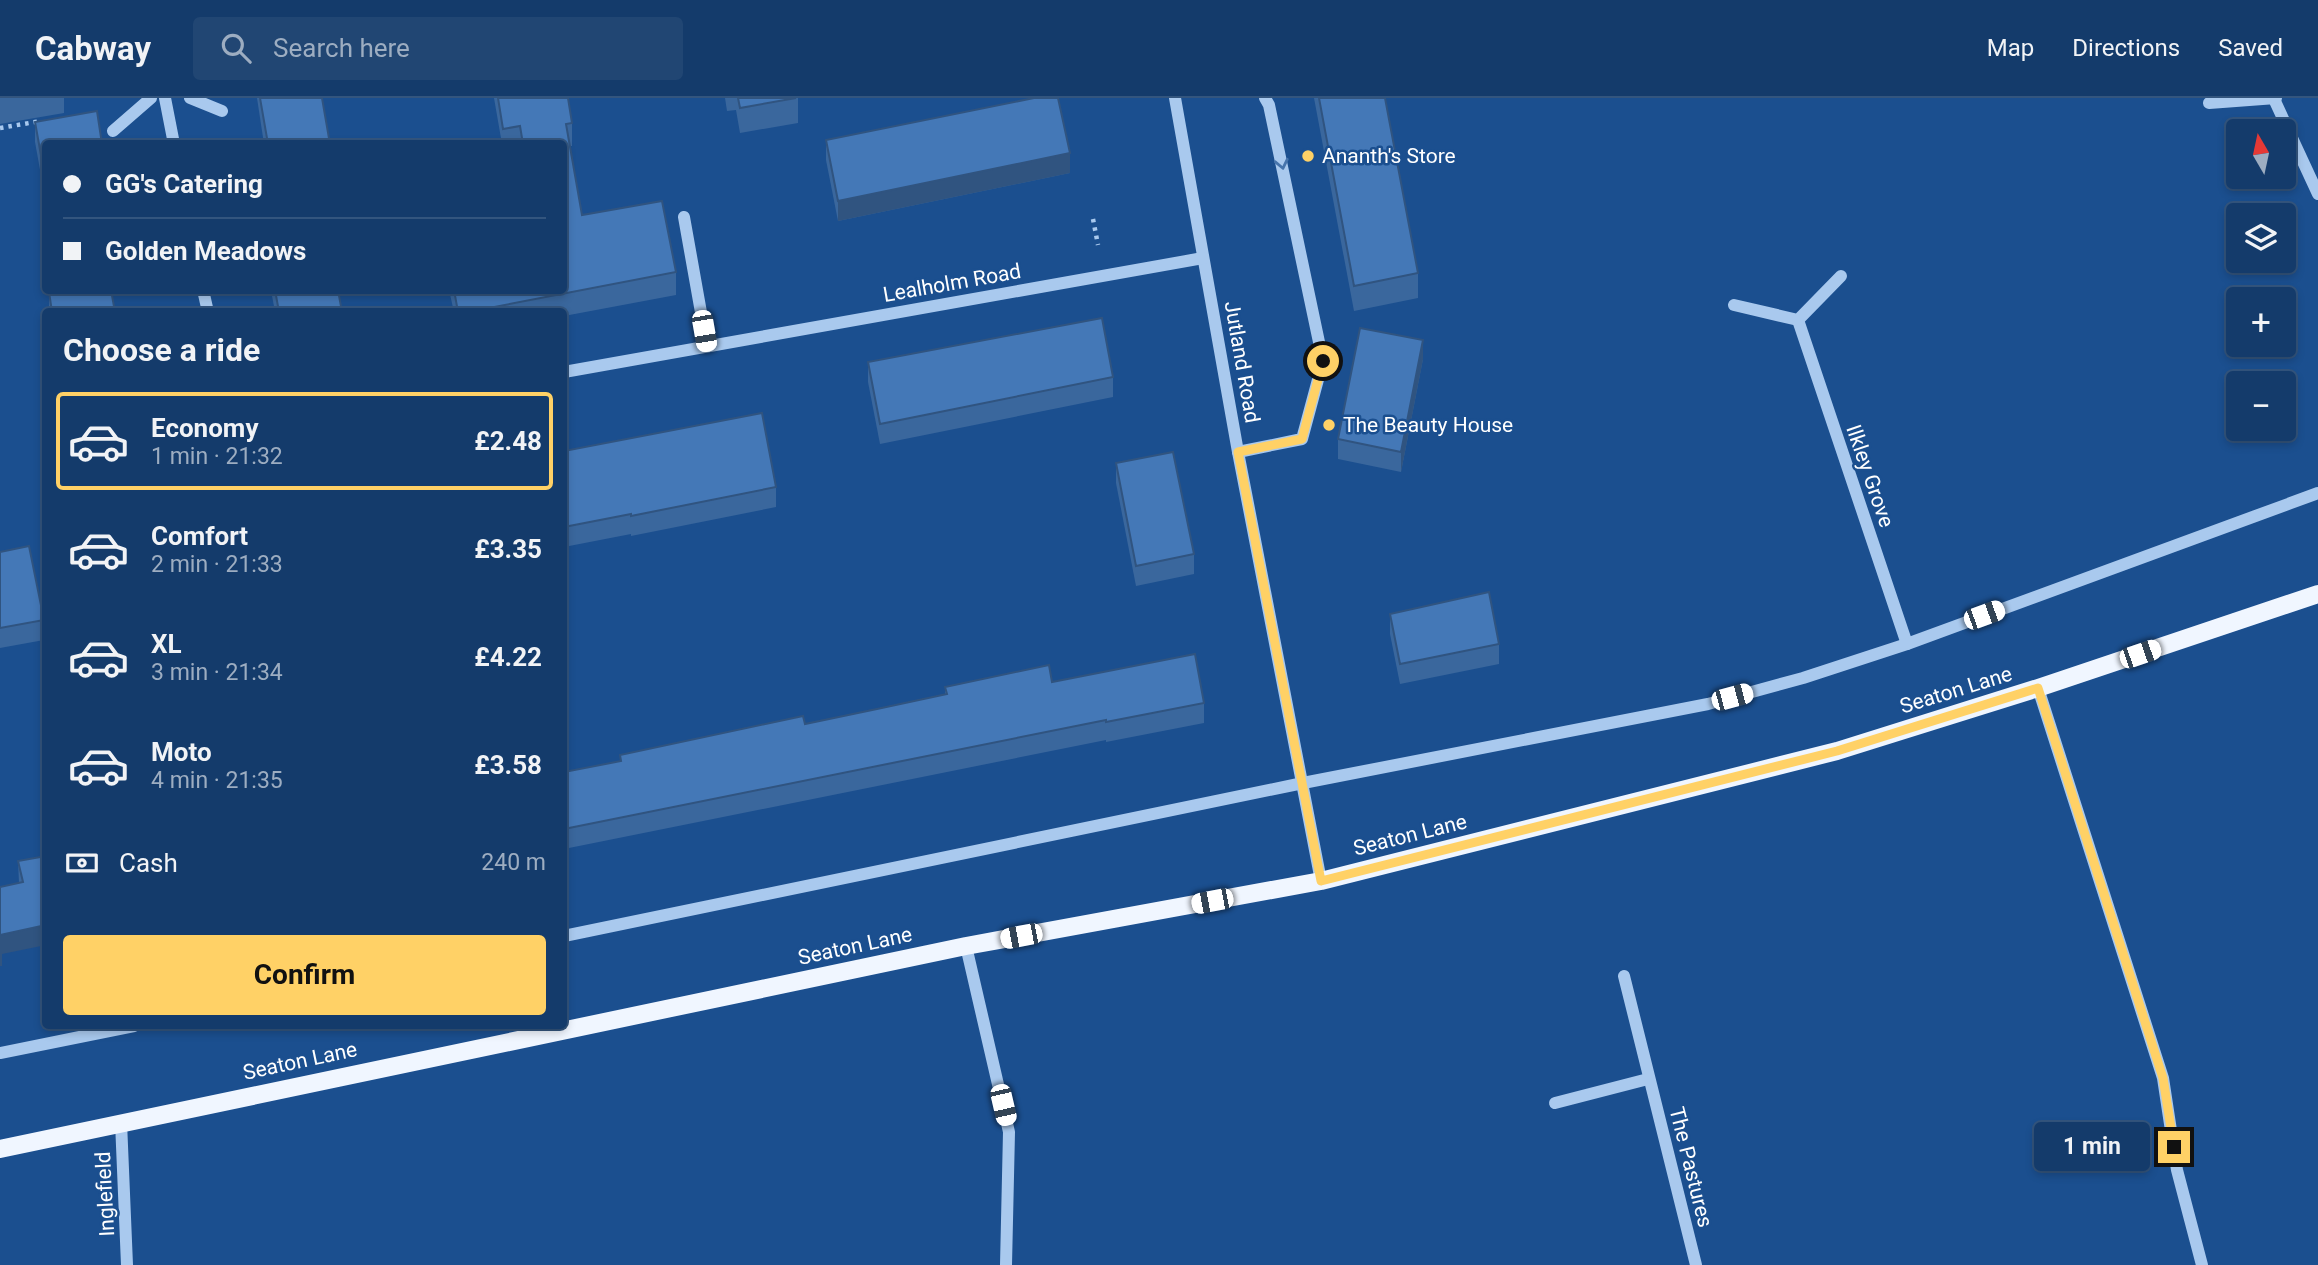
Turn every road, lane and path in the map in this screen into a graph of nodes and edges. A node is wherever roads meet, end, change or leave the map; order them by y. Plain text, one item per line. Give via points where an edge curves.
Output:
1 (151, 98) edge
2 (165, 98) edge
3 (190, 98) edge
4 (1175, 98) edge
5 (1265, 98) edge
6 (2275, 98) edge
7 (2210, 103) dead end
8 (222, 111) dead end
9 (50, 120) edge
10 (0, 128) edge
11 (113, 131) dead end
12 (173, 140) edge
13 (2318, 194) edge
14 (684, 217) dead end
15 (1203, 258) junction
16 (1841, 276) dead end
17 (1734, 305) dead end
18 (1798, 320) junction
19 (707, 346) junction
20 (567, 371) edge
21 (1238, 452) junction
22 (2318, 493) edge
23 (2318, 594) edge
24 (1906, 644) junction
25 (2038, 688) junction
26 (1303, 783) junction
27 (1321, 881) junction
28 (567, 935) edge
29 (967, 946) junction
30 (1623, 976) dead end
31 (119, 1029) edge
32 (0, 1053) edge
33 (1648, 1079) junction
34 (1555, 1102) dead end
35 (121, 1122) junction
36 (0, 1149) edge
37 (127, 1265) edge
38 (1006, 1265) edge
39 (1696, 1265) edge
40 (2202, 1265) edge

1 - 11 street
2 - 12 street
3 - 8 street
4 - 15 street, Jutland Road
5 -> 21 street via 1323,361 1302,439
6 - 7 street
6 - 13 street
9 - 10 path
14 - 19 street
15 - 19 street, Lealholm Road
15 - 21 street, Jutland Road
16 - 18 street
17 - 18 street
18 - 24 street, Ilkley Grove
19 - 20 street, Lealholm Road
21 - 26 street, Jutland Road
22 - 24 street
23 - 25 main road, Seaton Lane
24 - 26 street via 1708,704
25 - 27 main road, Seaton Lane via 1837,751
25 - 40 street via 2163,1078 2177,1170
26 - 27 street, Jutland Road
26 - 28 street
27 - 29 main road, Seaton Lane
29 - 35 main road, Seaton Lane
29 - 38 street via 1009,1132
30 - 33 street, The Pastures
31 - 32 street
33 - 34 street
33 - 39 street, The Pastures
35 - 36 main road, Seaton Lane
35 - 37 street, Inglefield

